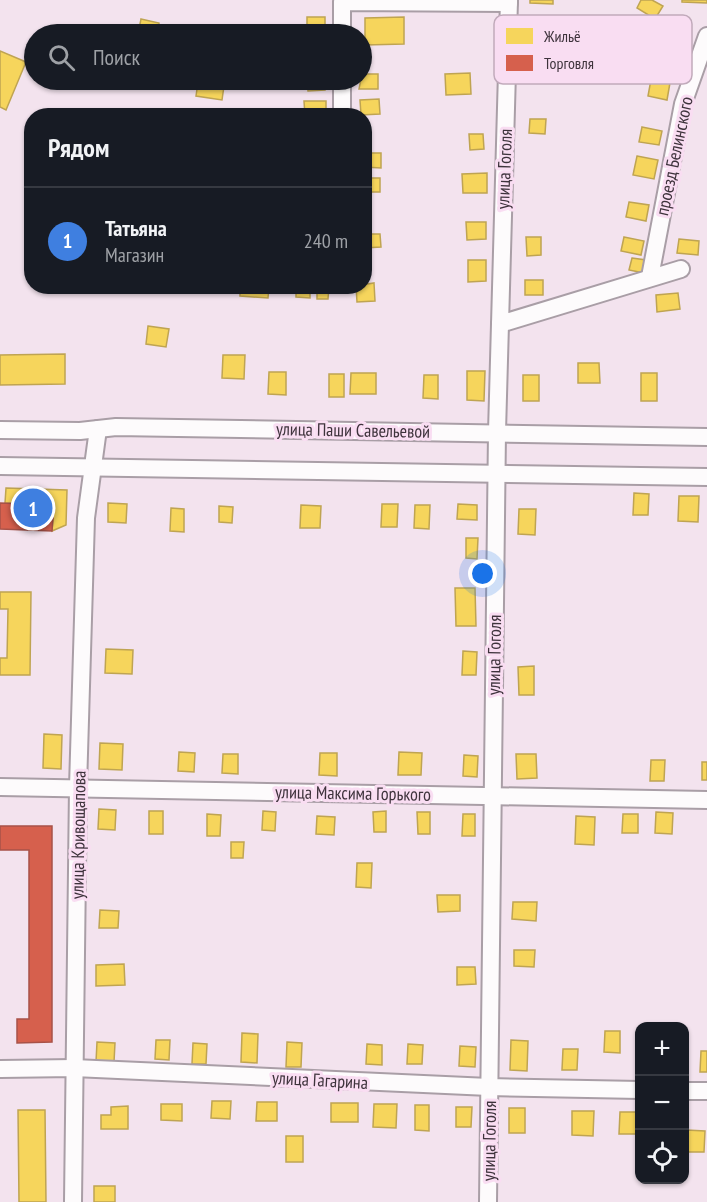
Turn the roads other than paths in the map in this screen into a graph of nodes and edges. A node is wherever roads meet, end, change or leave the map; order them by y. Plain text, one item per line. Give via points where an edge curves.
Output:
1 (509, 1) edge
2 (342, 24) edge
3 (707, 36) edge
4 (692, 77) edge
5 (507, 84) edge
6 (689, 84) edge
7 (342, 90) edge
8 (342, 108) edge
9 (681, 269) dead end
10 (650, 277) junction
11 (500, 324) junction
12 (98, 429) junction
13 (0, 430) edge
14 (497, 432) junction
15 (707, 437) edge
16 (0, 466) edge
17 (94, 468) junction
18 (497, 475) junction
19 (707, 477) edge
20 (0, 787) edge
21 (78, 788) junction
22 (492, 796) junction
23 (707, 800) edge
24 (74, 1068) junction
25 (0, 1069) edge
26 (489, 1088) junction
27 (635, 1090) edge
28 (689, 1090) edge
29 (707, 1091) edge
30 (73, 1202) edge
31 (488, 1202) edge

1 - 2 street via 342,2
3 - 4 street, проезд Белинского
5 - 11 street, улица Гоголя
6 - 10 street, проезд Белинского via 682,104
7 - 8 street
9 - 10 street
10 - 11 street
11 - 14 street, улица Гоголя
12 - 13 street, улица Паши Савельевой
12 - 14 street, улица Паши Савельевой
12 - 17 street, улица Кривощапова
14 - 15 street, улица Паши Савельевой
14 - 18 street, улица Гоголя
16 - 17 street
17 - 18 street
17 - 21 street, улица Кривощапова via 86,518
18 - 19 street
18 - 22 street, улица Гоголя
20 - 21 street, улица Максима Горького
21 - 22 street, улица Максима Горького
21 - 24 street, улица Кривощапова
22 - 23 street, улица Максима Горького
22 - 26 street, улица Гоголя
24 - 25 street, улица Гагарина
24 - 26 street, улица Гагарина
24 - 30 street, улица Кривощапова
26 - 27 street, улица Гагарина
26 - 31 street, улица Гоголя
28 - 29 street

